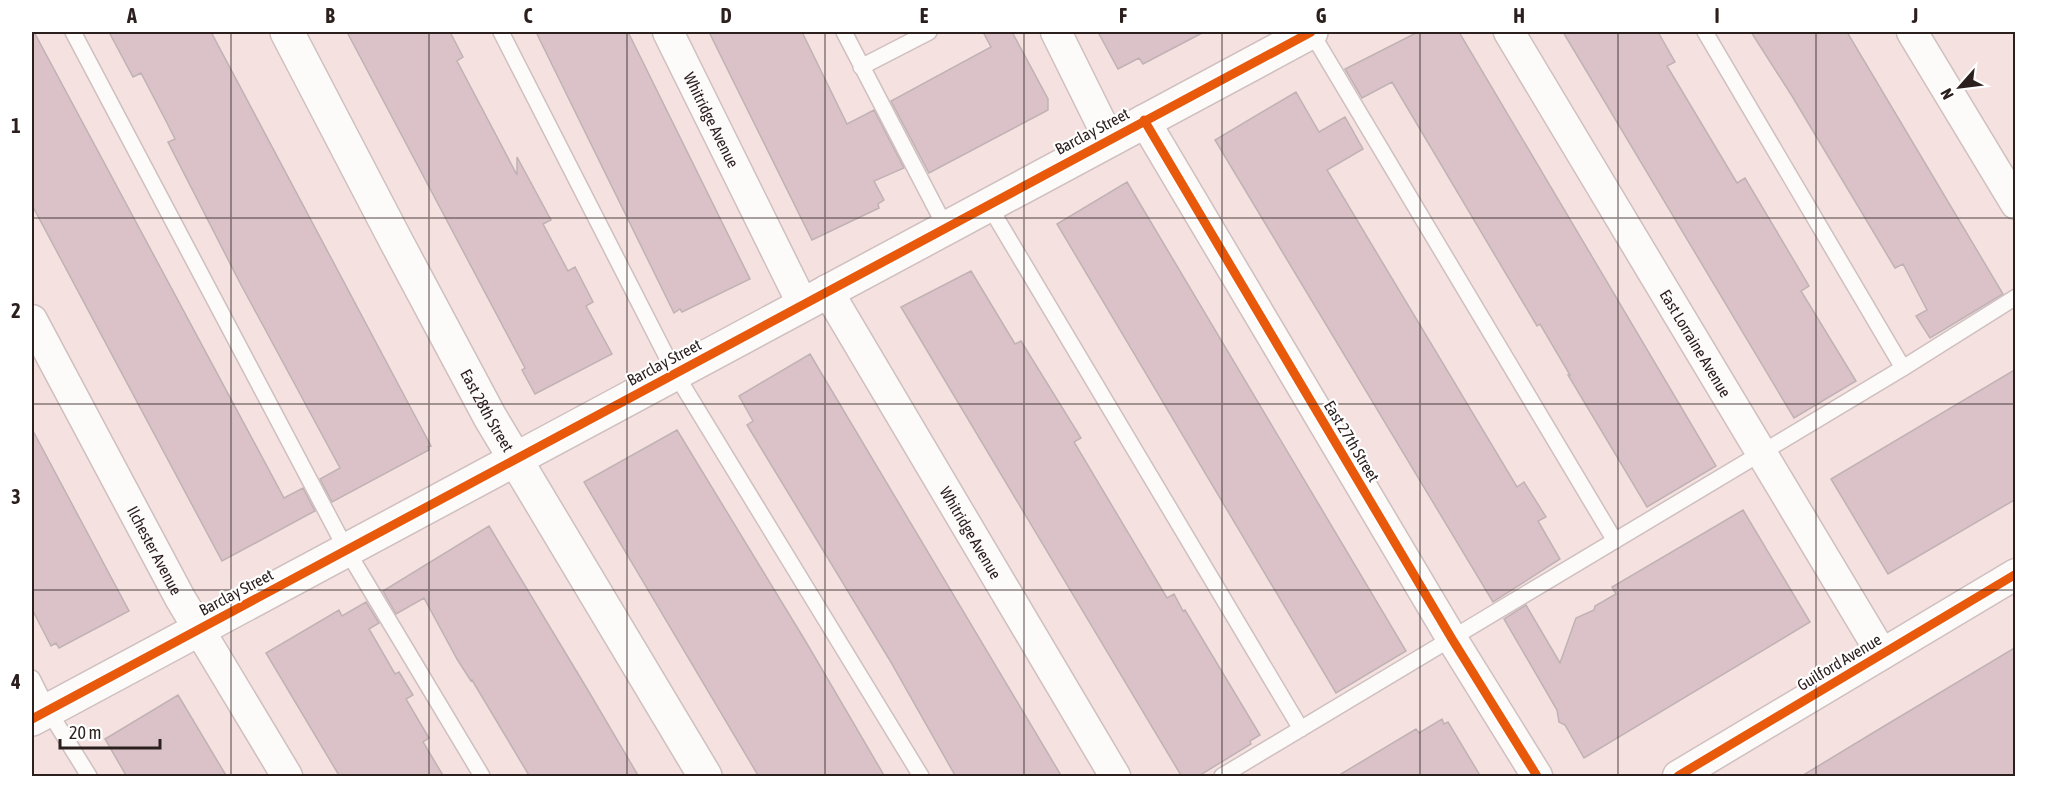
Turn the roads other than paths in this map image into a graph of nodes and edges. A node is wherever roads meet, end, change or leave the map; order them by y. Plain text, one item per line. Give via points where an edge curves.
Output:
1 (73, 32) edge
2 (287, 32) edge
3 (501, 32) edge
4 (668, 32) edge
5 (844, 32) edge
6 (929, 32) edge
7 (1056, 32) edge
8 (1311, 32) edge
9 (1509, 32) edge
10 (1705, 32) edge
11 (1912, 32) edge
12 (861, 67) junction
13 (1144, 120) junction
14 (1109, 139) junction
15 (988, 204) junction
16 (2016, 204) edge
17 (945, 226) junction
18 (814, 296) junction
19 (2016, 297) edge
20 (32, 320) edge
21 (1903, 368) junction
22 (675, 373) junction
23 (1761, 453) junction
24 (515, 459) junction
25 (1615, 541) junction
26 (346, 549) junction
27 (2016, 574) edge
28 (199, 629) junction
29 (1452, 639) junction
30 (1882, 654) junction
31 (32, 678) edge
32 (40, 714) edge
33 (1301, 729) junction
34 (89, 777) edge
35 (286, 777) edge
36 (482, 777) edge
37 (705, 777) edge
38 (921, 777) edge
39 (1115, 777) edge
40 (1222, 777) edge
41 (1537, 777) edge
42 (1678, 777) edge

1 - 26 lane
2 - 24 street, East 28th Street
3 - 22 lane
4 - 18 street, Whitridge Avenue
5 - 12 lane
6 - 12 lane
7 - 14 street
8 - 13 street, Barclay Street
8 - 25 lane
9 - 23 street, East Lorraine Avenue
10 - 21 lane
11 - 16 street
12 - 17 lane
13 - 14 street, Barclay Street
13 - 29 street, East 27th Street
14 - 15 street, Barclay Street
15 - 17 street, Barclay Street
15 - 33 lane
17 - 18 street, Barclay Street
18 - 22 street, Barclay Street
18 - 39 street, Whitridge Avenue
19 - 21 lane
20 - 28 street, Ilchester Avenue
21 - 23 lane
22 - 24 street, Barclay Street
22 - 38 lane
23 - 25 lane
23 - 30 street, East Lorraine Avenue
24 - 26 street, Barclay Street
24 - 37 street, East 28th Street
25 - 29 lane
26 - 28 street, Barclay Street
26 - 36 lane
27 - 30 street, Guilford Avenue
28 - 32 street, Barclay Street
28 - 35 street, Ilchester Avenue
29 - 33 lane
29 - 41 street, East 27th Street
30 - 42 street, Guilford Avenue
31 - 32 lane
32 - 34 lane
33 - 40 lane

